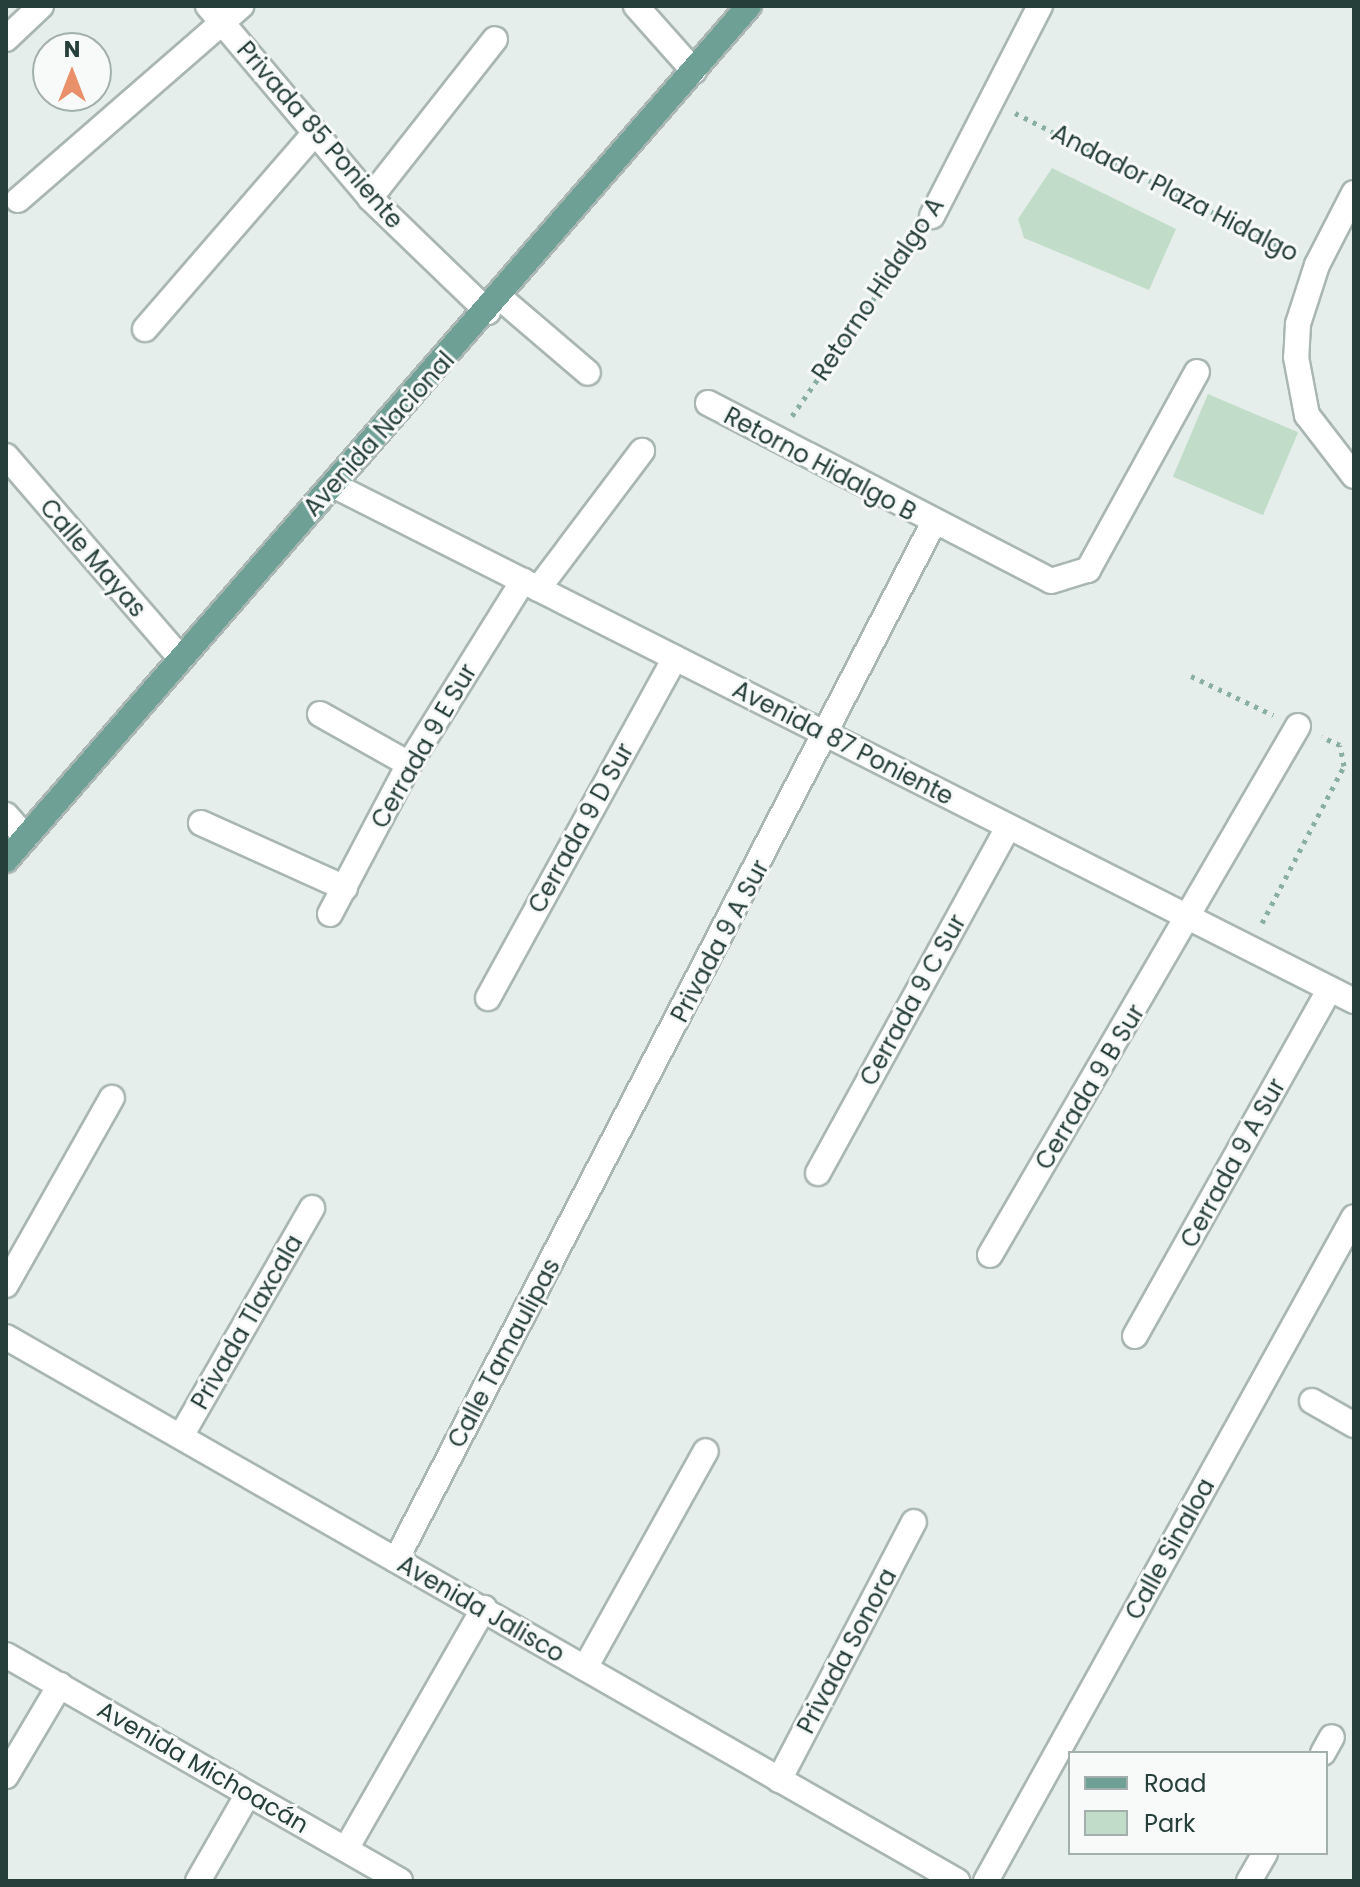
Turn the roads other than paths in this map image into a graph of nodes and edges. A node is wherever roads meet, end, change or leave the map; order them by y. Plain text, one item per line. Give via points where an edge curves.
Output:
1 (41, 6) edge
2 (241, 6) edge
3 (636, 6) edge
4 (749, 6) edge
5 (1040, 6) edge
6 (216, 15) edge
7 (6, 39) edge
8 (495, 39) dead end
9 (694, 71) junction
10 (315, 133) junction
11 (1354, 193) edge
12 (370, 198) junction
13 (18, 200) dead end
14 (932, 216) road end
15 (493, 304) junction
16 (145, 329) dead end
17 (1197, 372) dead end
18 (588, 373) dead end
19 (708, 403) dead end
20 (642, 451) dead end
21 (6, 456) edge
22 (1354, 476) edge
23 (333, 485) junction
24 (933, 524) junction
25 (531, 585) junction
26 (675, 658) junction
27 (181, 659) junction
28 (320, 714) dead end
29 (1298, 726) road end
30 (827, 736) junction
31 (409, 764) junction
32 (6, 815) edge
33 (201, 823) dead end
34 (1008, 827) junction
35 (26, 838) junction
36 (6, 860) edge
37 (345, 888) junction
38 (330, 914) dead end
39 (1191, 920) junction
40 (1330, 989) junction
41 (488, 998) dead end
42 (1354, 1001) edge
43 (112, 1098) dead end
44 (613, 1146) joint
45 (818, 1173) dead end
46 (312, 1208) dead end
47 (1354, 1217) edge
48 (990, 1255) dead end
49 (6, 1285) edge
50 (1135, 1336) dead end
51 (6, 1337) edge
52 (1312, 1401) dead end
53 (1354, 1425) edge
54 (181, 1436) junction
55 (706, 1451) dead end
56 (914, 1522) dead end
57 (396, 1560) junction
58 (484, 1608) junction
59 (6, 1655) edge
60 (585, 1668) junction
61 (60, 1685) junction
62 (6, 1776) edge
63 (779, 1780) junction
64 (248, 1794) junction
65 (346, 1849) junction
66 (1264, 1855) edge
67 (198, 1881) edge
68 (400, 1881) edge
69 (957, 1881) edge
70 (986, 1881) edge
71 (1249, 1881) edge

1 - 7 street
2 - 6 street, Privada 85 Poniente
3 - 9 street
4 - 9 main road, Avenida Nacional
5 - 14 street, Retorno Hidalgo A
6 - 10 street, Privada 85 Poniente
6 - 13 street
8 - 12 street
9 - 15 main road, Avenida Nacional
10 - 12 street, Privada 85 Poniente
10 - 16 street
11 - 22 street, Andador Plaza Hidalgo via 1317,265 1298,324 1296,357 1307,415
12 - 15 street, Privada 85 Poniente
15 - 18 street, Privada 85 Poniente
15 - 23 main road, Avenida Nacional
17 - 24 street, Retorno Hidalgo B via 1088,570 1051,581
19 - 24 street, Retorno Hidalgo B
20 - 25 street
21 - 27 street, Calle Mayas
23 - 25 street, Avenida 87 Poniente
23 - 27 main road, Avenida Nacional
24 - 30 street, Retorno Hidalgo B
25 - 26 street, Avenida 87 Poniente
25 - 31 street, Cerrada 9 E Sur
26 - 30 street, Avenida 87 Poniente
26 - 41 street, Cerrada 9 D Sur
27 - 35 main road, Avenida Nacional
28 - 31 street
29 - 39 street, Cerrada 9 B Sur
30 - 34 street, Avenida 87 Poniente
30 - 44 street, Privada 9 A Sur
31 - 37 street, Cerrada 9 E Sur
32 - 35 street
33 - 37 street
34 - 39 street, Avenida 87 Poniente
34 - 45 street, Cerrada 9 C Sur
35 - 36 main road, Avenida Nacional
37 - 38 street, Cerrada 9 E Sur
39 - 40 street, Avenida 87 Poniente
39 - 48 street, Cerrada 9 B Sur
40 - 42 street, Avenida 87 Poniente
40 - 50 street, Cerrada 9 A Sur
43 - 49 street
44 - 57 street, Calle Tamaulipas
46 - 54 street, Privada Tlaxcala
47 - 70 street, Calle Sinaloa
51 - 54 street, Avenida Jalisco
52 - 53 street
54 - 57 street, Avenida Jalisco
55 - 60 street
56 - 63 street, Privada Sonora
57 - 58 street, Avenida Jalisco
58 - 60 street, Avenida Jalisco
58 - 65 street
59 - 61 street, Avenida Michoacán
60 - 63 street, Avenida Jalisco
61 - 62 street
61 - 64 street, Avenida Michoacán
63 - 69 street, Avenida Jalisco
64 - 65 street, Avenida Michoacán
64 - 67 street
65 - 68 street, Avenida Michoacán
66 - 71 street

